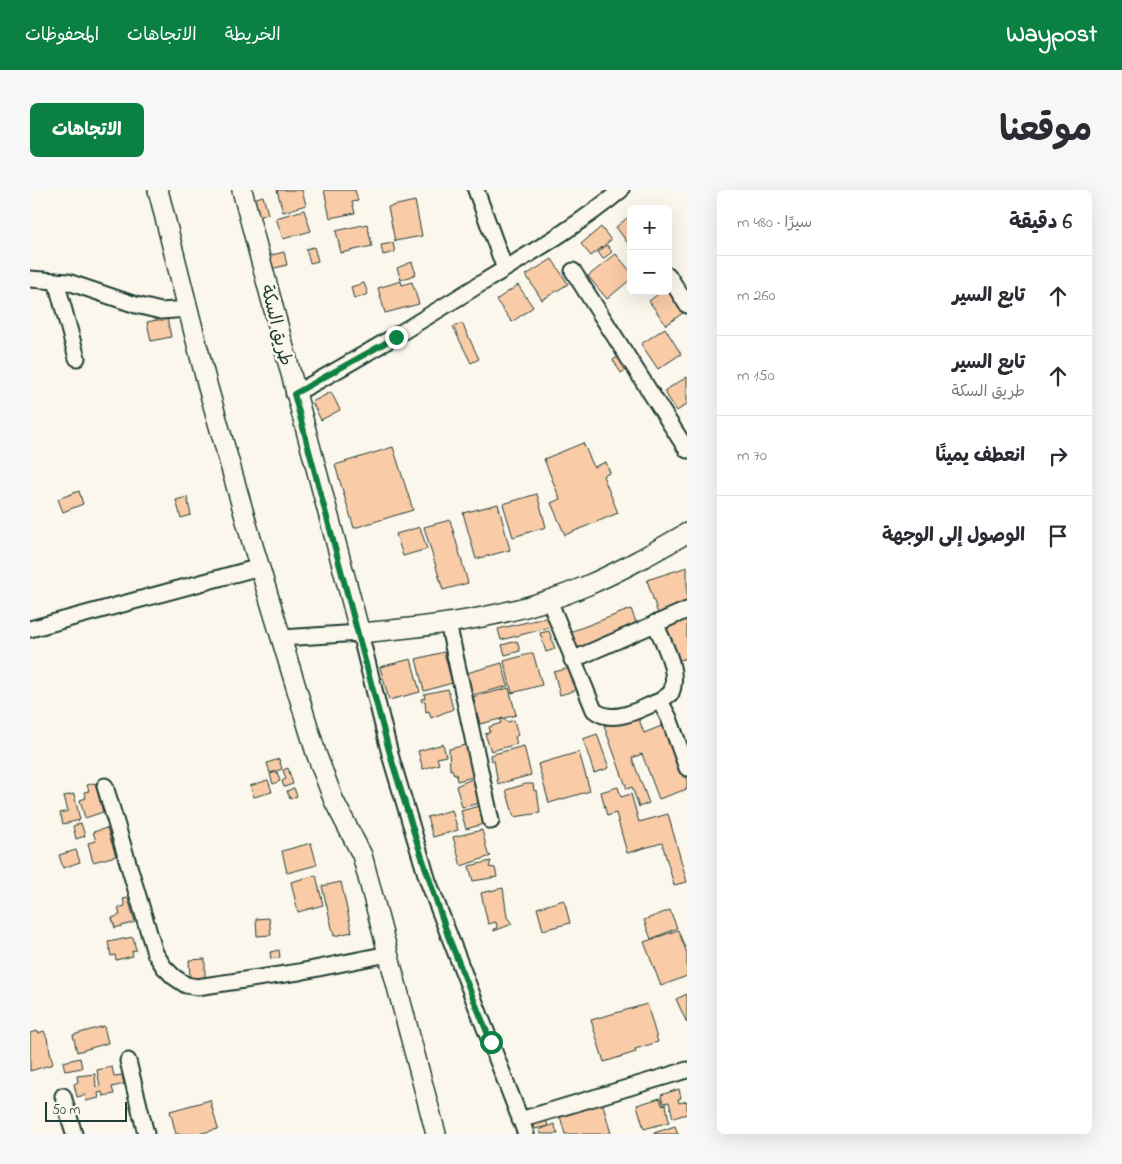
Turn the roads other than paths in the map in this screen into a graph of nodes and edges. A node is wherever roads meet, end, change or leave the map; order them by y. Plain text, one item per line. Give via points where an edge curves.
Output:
1 (158, 190) edge
2 (242, 190) edge
3 (476, 190) edge
4 (614, 192) edge
5 (505, 269) junction
6 (573, 271) dead end
7 (30, 279) edge
8 (56, 280) junction
9 (672, 281) edge
10 (687, 305) edge
11 (188, 309) junction
12 (77, 358) dead end
13 (294, 394) junction
14 (687, 450) edge
15 (687, 533) edge
16 (260, 567) junction
17 (549, 600) junction
18 (687, 610) edge
19 (448, 623) junction
20 (656, 623) junction
21 (30, 629) edge
22 (360, 633) junction
23 (282, 638) junction
24 (572, 660) junction
25 (660, 702) junction
26 (687, 768) edge
27 (105, 786) dead end
28 (491, 821) dead end
29 (388, 954) junction
30 (128, 1061) dead end
31 (687, 1070) edge
32 (63, 1096) dead end
33 (523, 1127) edge
34 (74, 1134) edge
35 (146, 1134) edge
36 (436, 1134) edge

1 - 11 main road
2 - 13 main road, طريق السكة
3 - 5 street
4 - 5 street via 566,230
5 - 13 street via 396,337
6 - 14 street
7 - 8 street
8 - 11 street via 136,306 161,311
8 - 12 street
9 - 10 street
11 - 16 main road
13 - 22 main road, طريق السكة
15 - 17 main road via 613,574
16 - 21 street
16 - 23 main road
17 - 19 main road
17 - 24 street
18 - 20 street
19 - 22 main road
19 - 28 street
20 - 24 street
20 - 25 street via 673,676 671,693
22 - 23 street
22 - 33 street via 391,758 428,881
23 - 29 main road via 334,801 362,855
24 - 25 street via 588,700 601,716 613,719
25 - 26 street
27 - 29 street via 155,953 164,967 186,985 197,987 247,980
29 - 36 main road
30 - 35 street
31 - 33 street
32 - 34 street

